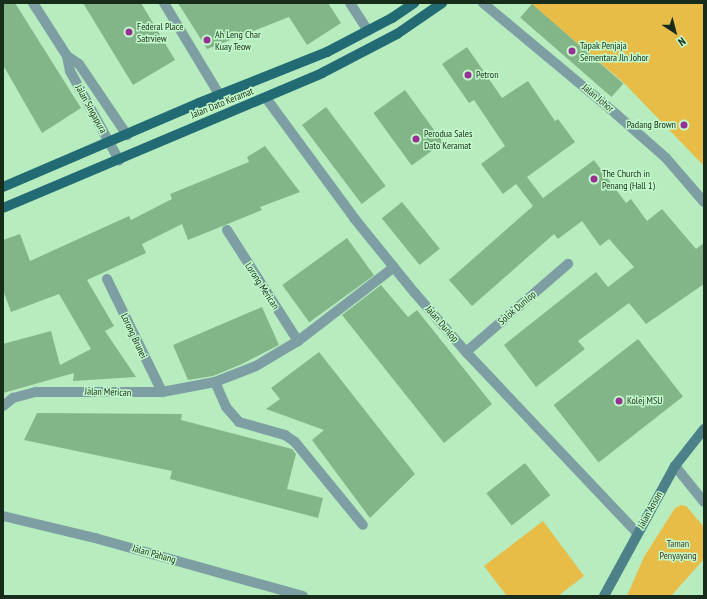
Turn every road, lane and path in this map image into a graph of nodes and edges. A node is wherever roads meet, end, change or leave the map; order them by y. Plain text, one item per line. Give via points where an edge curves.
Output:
1 (33, 3) edge
2 (164, 3) edge
3 (350, 3) edge
4 (414, 3) edge
5 (442, 3) edge
6 (483, 3) edge
7 (368, 31) junction
8 (67, 56) junction
9 (220, 94) junction
10 (266, 98) junction
11 (127, 135) junction
12 (110, 143) junction
13 (119, 160) junction
14 (3, 187) edge
15 (704, 202) edge
16 (5, 206) edge
17 (227, 230) dead end
18 (568, 264) dead end
19 (394, 267) junction
20 (107, 279) dead end
21 (298, 341) junction
22 (466, 352) junction
23 (215, 382) junction
24 (162, 392) junction
25 (3, 406) edge
26 (704, 429) edge
27 (675, 466) junction
28 (704, 502) edge
29 (3, 516) edge
30 (363, 525) dead end
31 (637, 533) junction
32 (303, 596) edge
33 (604, 596) edge

1 - 8 street, Jalan Singapura
2 - 9 street
3 - 7 street
4 - 7 main road, Jalan Dato Keramat
5 - 10 main road, Jalan Dato Keramat via 381,43 322,74
6 - 15 street, Jalan Johor via 622,118 666,158
7 - 9 main road, Jalan Dato Keramat via 291,68
8 - 11 street, Jalan Singapura via 79,64
8 - 12 street, Jalan Singapura via 70,71
9 - 11 main road, Jalan Dato Keramat
10 - 13 main road, Jalan Dato Keramat
10 - 19 street, Jalan Dunlop via 354,218
11 - 12 main road, Jalan Dato Keramat
12 - 13 street, Jalan Singapura
12 - 14 main road, Jalan Dato Keramat
13 - 16 main road, Jalan Dato Keramat
17 - 21 street, Lorong Merican
18 - 22 street, Solok Dunlop
19 - 21 street, Jalan Merican
19 - 22 street, Jalan Dunlop
20 - 24 street, Lorong Brunei
21 - 23 street, Jalan Merican via 256,366
22 - 31 street, Jalan Dunlop
23 - 24 street, Jalan Merican
23 - 30 street via 226,407 239,422 291,438
24 - 25 street, Jalan Merican via 36,392 13,398
26 - 27 main road, Jalan Anson
27 - 28 street
27 - 31 main road, Jalan Anson
29 - 32 street, Jalan Pahang via 95,538
31 - 33 main road, Jalan Anson

